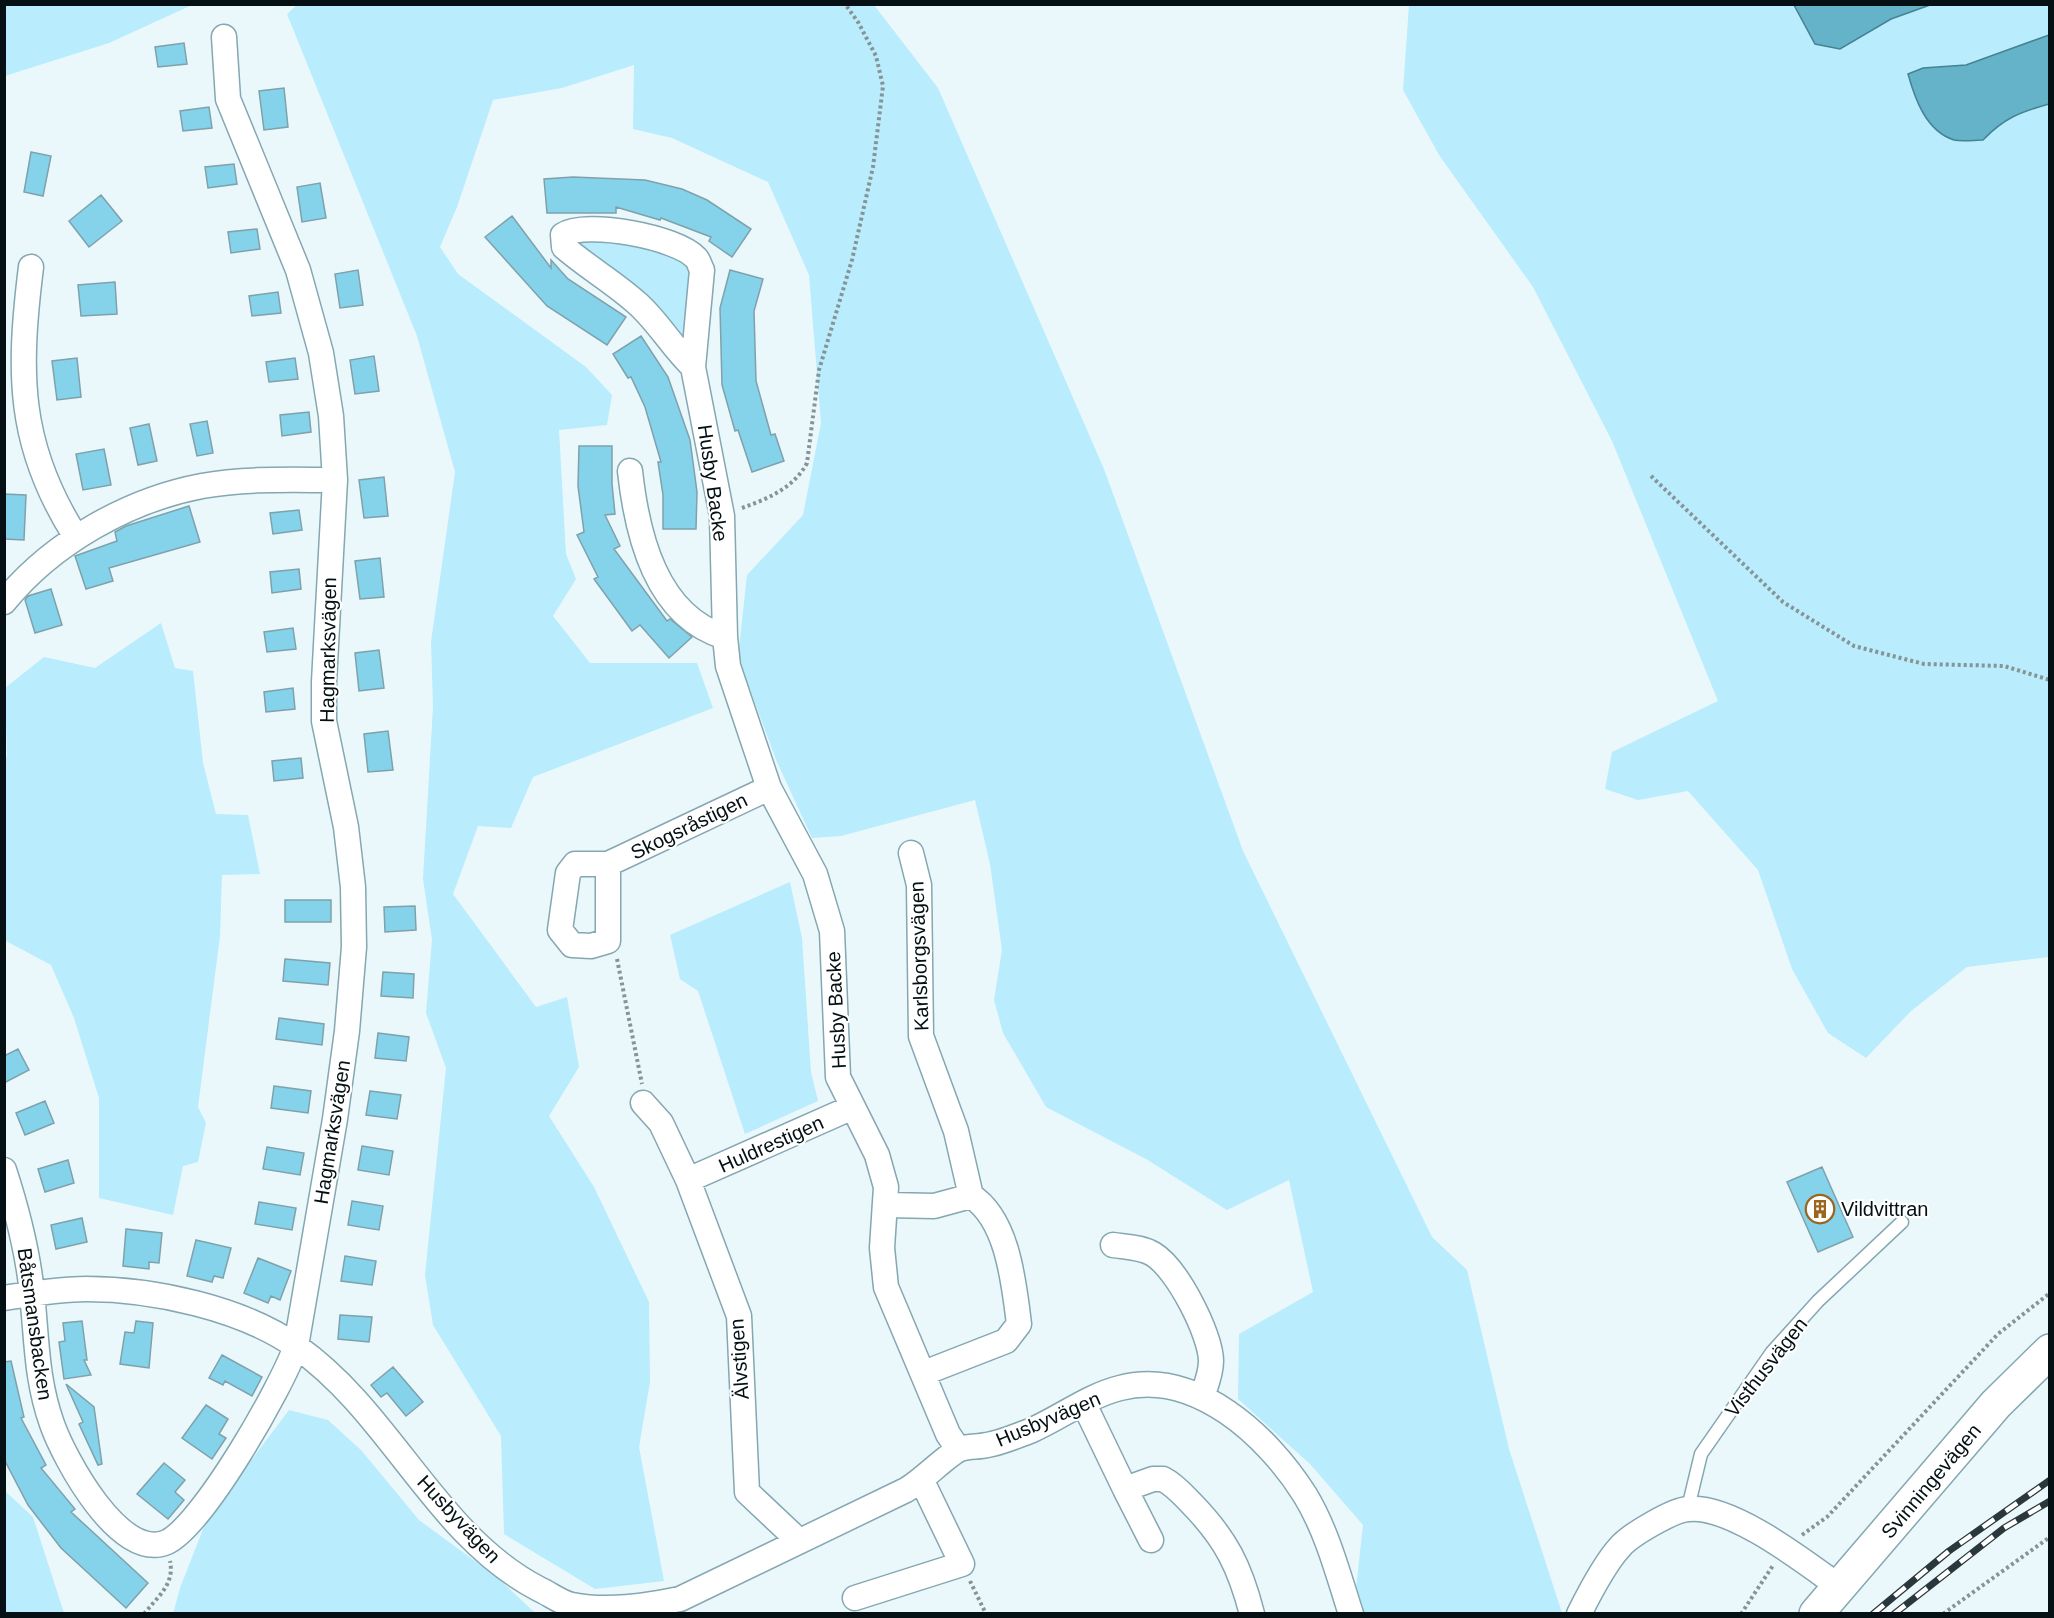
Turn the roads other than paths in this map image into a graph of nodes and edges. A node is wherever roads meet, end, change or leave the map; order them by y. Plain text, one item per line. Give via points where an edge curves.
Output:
1 (224, 37) dead end
2 (31, 267) dead end
3 (693, 366) junction
4 (630, 471) dead end
5 (335, 480) junction
6 (76, 537) junction
7 (4, 602) edge
8 (725, 637) junction
9 (770, 788) junction
10 (911, 853) dead end
11 (608, 864) junction
12 (643, 1103) road end
13 (853, 1107) junction
14 (4, 1170) edge
15 (688, 1180) junction
16 (970, 1196) junction
17 (886, 1206) junction
18 (1902, 1222) dead end
19 (1113, 1245) dead end
20 (33, 1294) junction
21 (4, 1298) edge
22 (296, 1346) junction
23 (2049, 1352) edge
24 (924, 1373) junction
25 (1202, 1397) junction
26 (1083, 1404) junction
27 (958, 1449) junction
28 (922, 1481) junction
29 (1125, 1489) junction
30 (1688, 1508) junction
31 (1151, 1540) dead end
32 (799, 1541) junction
33 (1841, 1587) junction
34 (855, 1598) dead end
35 (598, 1611) edge
36 (1252, 1614) edge
37 (1351, 1614) edge
38 (1579, 1614) edge
39 (1816, 1614) edge

1 - 5 street, Hagmarksvägen via 228,99 298,270 321,353 331,416
2 - 6 street via 22,380 27,410 42,475
3 - 3 street, Husby Backe via 702,270 696,258 654,238 625,232 588,229 563,235 564,247 637,303
3 - 8 street, Husby Backe via 722,516
4 - 8 street via 634,514 646,554 662,585 698,627
5 - 6 street via 238,481 201,486 161,497
5 - 22 street, Hagmarksvägen via 324,721 346,827 354,947 335,1119
6 - 7 street
8 - 9 street, Husby Backe via 728,666
9 - 11 street, Skogsråstigen
9 - 13 street, Husby Backe via 815,874 832,931 838,1077
10 - 16 street, Karlsborgsvägen via 919,885 921,1036 956,1131
11 - 11 street, Skogsråstigen via 608,941 591,946 572,945 560,930 568,873 575,864
12 - 15 street, Älvstigen via 661,1123
13 - 15 street, Huldrestigen
13 - 17 street, Husby Backe via 877,1155 886,1187
14 - 20 street, Båtsmansbacken via 20,1222
15 - 32 street, Älvstigen via 739,1317 747,1492
16 - 17 street via 934,1206
16 - 24 street via 983,1203 992,1217 1011,1266 1019,1324 1006,1341
17 - 24 street, Husby Backe via 882,1248 886,1287
18 - 30 lane, Visthusvägen via 1818,1301 1772,1352 1701,1454
19 - 25 street via 1139,1248 1155,1255 1185,1293 1209,1344 1211,1361
20 - 21 street, Husbyvägen
20 - 22 street, Husbyvägen via 84,1289 157,1296 229,1315
20 - 22 street, Båtsmansbacken via 34,1342 42,1390 67,1461 117,1526 144,1544 166,1542 195,1515 253,1432 287,1373
22 - 35 street, Husbyvägen via 357,1401 484,1553 518,1578 569,1604
23 - 33 main road, Svinningevägen via 1996,1404
24 - 27 street, Husby Backe via 948,1434
25 - 26 street, Husbyvägen via 1146,1385 1120,1388
25 - 37 street, Husbyvägen via 1250,1431 1283,1464 1305,1496 1327,1540
26 - 27 street, Husbyvägen via 1030,1431 988,1445
26 - 29 street
27 - 28 street, Husbyvägen
28 - 32 street, Husbyvägen
28 - 34 street via 962,1564
29 - 31 street
29 - 36 street via 1163,1479 1178,1490 1212,1524 1230,1550 1243,1577
30 - 33 street via 1728,1516 1785,1547
30 - 38 street via 1671,1514 1621,1546
32 - 35 street, Husbyvägen via 680,1599
33 - 39 main road, Svinningevägen

